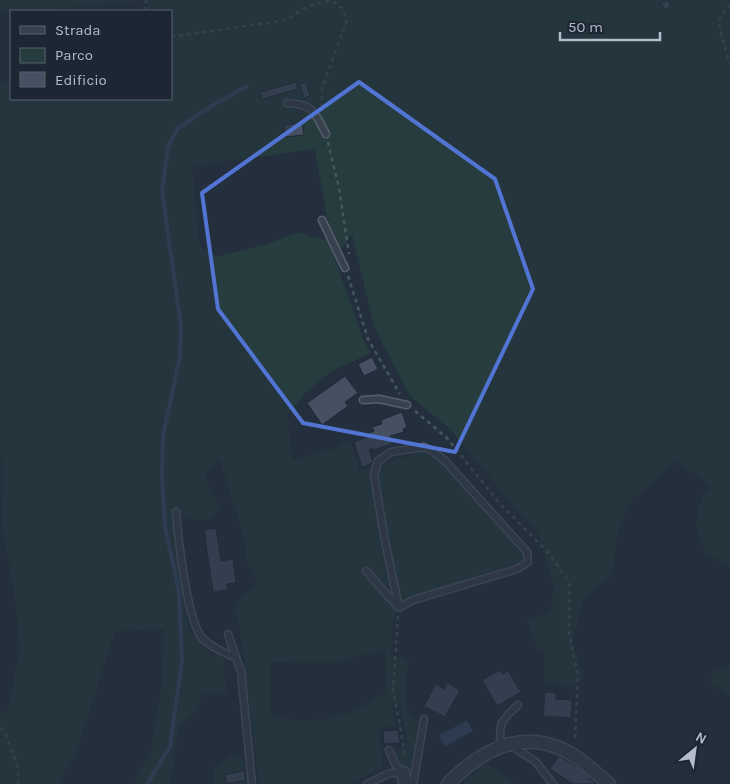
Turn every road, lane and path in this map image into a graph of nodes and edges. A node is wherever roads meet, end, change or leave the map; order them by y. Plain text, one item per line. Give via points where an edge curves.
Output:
1 (730, 4) edge
2 (172, 37) edge
3 (730, 65) edge
4 (287, 103) dead end
5 (322, 107) dead end
6 (326, 134) joint
7 (322, 220) dead end
8 (345, 268) junction
9 (363, 400) dead end
10 (407, 405) junction
11 (176, 512) dead end
12 (366, 572) dead end
13 (399, 608) junction
14 (228, 634) dead end
15 (236, 658) junction
16 (518, 705) dead end
17 (424, 719) dead end
18 (0, 729) edge
19 (504, 745) junction
20 (389, 750) dead end
21 (566, 751) junction
22 (404, 779) edge
23 (18, 784) edge
24 (252, 784) edge
25 (367, 784) edge
26 (413, 784) edge
27 (448, 784) edge
28 (553, 784) edge
29 (609, 784) edge

1 - 3 path via 718,21
2 - 5 path via 286,20 324,1 334,2 343,9 347,20 322,88
4 - 6 lane via 302,104 312,109
6 - 8 path via 350,253
7 - 8 lane
8 - 10 path via 368,339
9 - 10 lane via 379,399
10 - 21 path via 447,438 500,504 547,551 569,582 569,632 578,677 575,737
11 - 15 lane via 192,617 202,638
12 - 13 lane
13 - 13 lane via 413,600 517,569 528,562 527,552 459,476 433,451 424,447 391,452 378,461 374,475
13 - 22 path via 393,691 404,749
14 - 15 lane
15 - 24 lane via 241,671
16 - 19 lane via 501,721 499,731
17 - 26 lane
18 - 23 path via 5,731 18,768
19 - 21 street via 535,741
19 - 27 street via 459,773
19 - 28 lane via 535,762
20 - 22 lane
21 - 29 street
22 - 25 lane via 390,773

